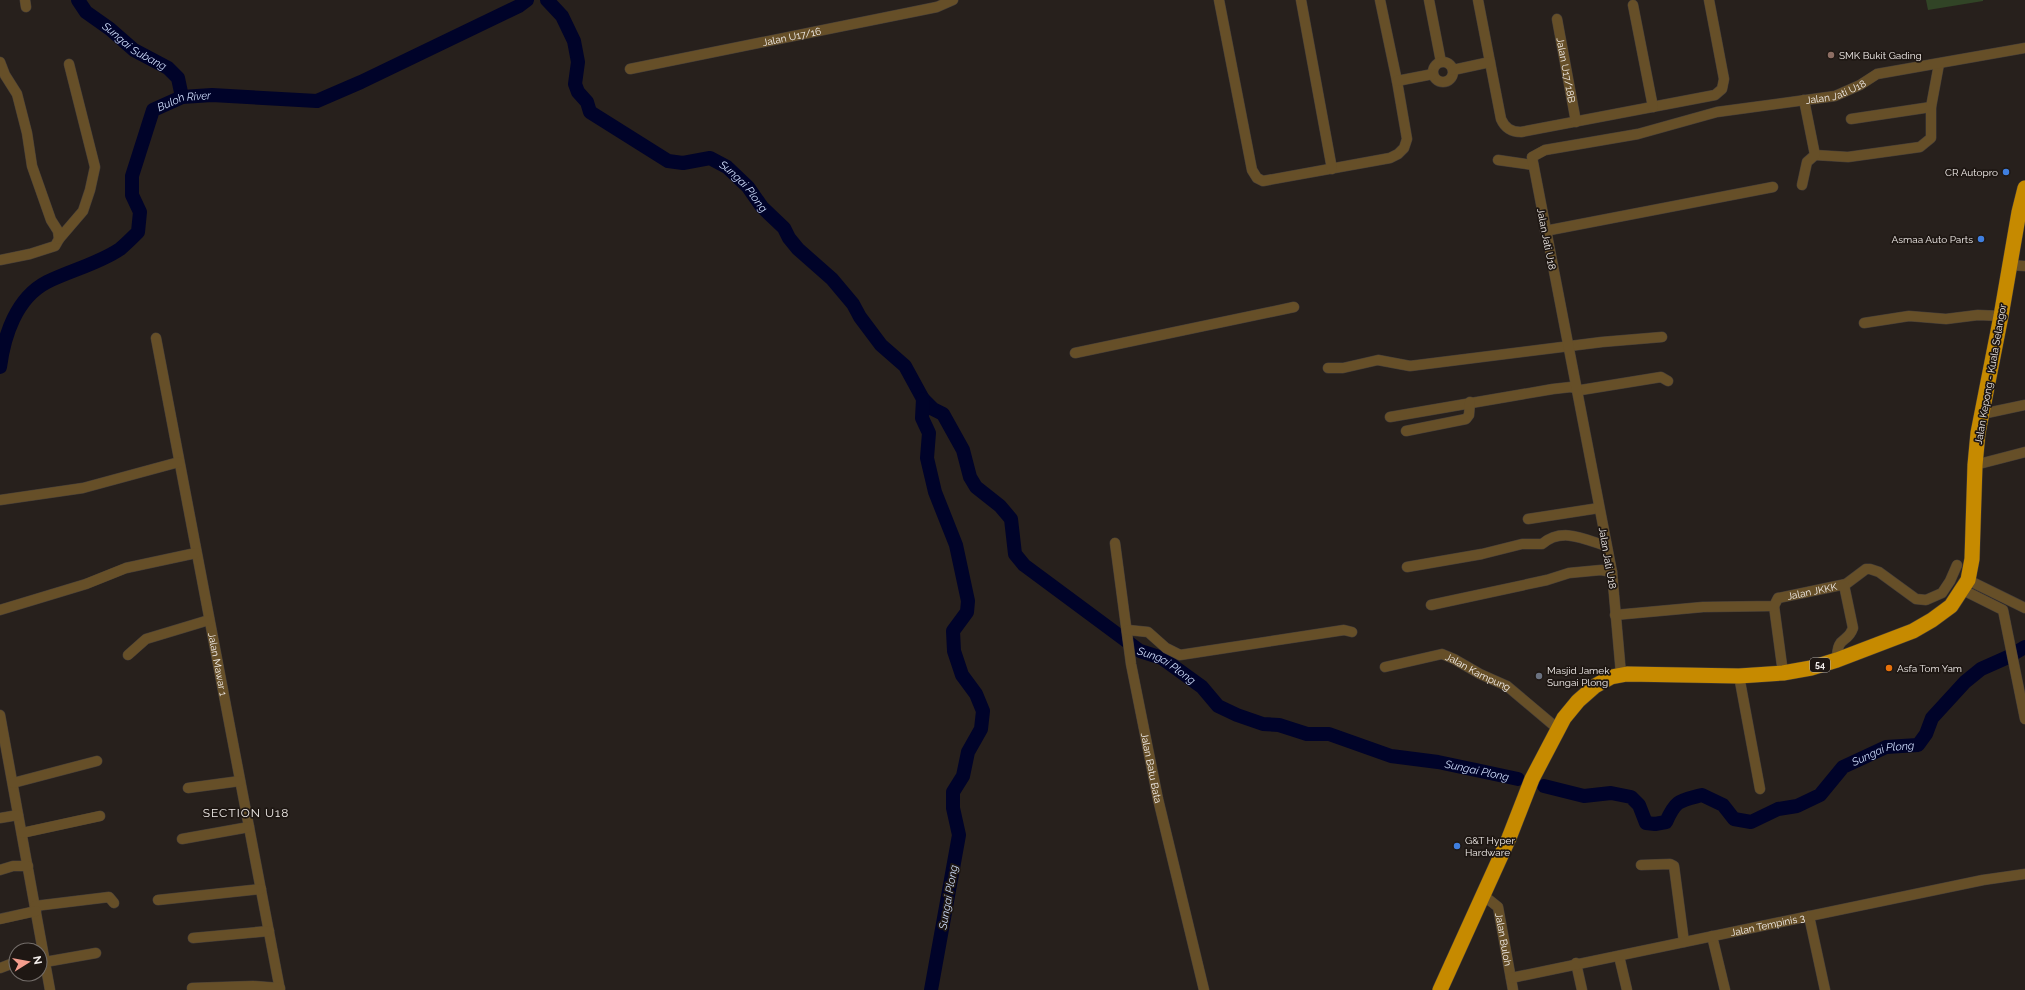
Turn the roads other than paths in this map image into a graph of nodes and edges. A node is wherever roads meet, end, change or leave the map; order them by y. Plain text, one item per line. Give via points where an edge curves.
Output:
1 (953, 0) edge
2 (1219, 0) edge
3 (1301, 0) edge
4 (1380, 0) edge
5 (1429, 0) edge
6 (1478, 0) edge
7 (1709, 0) edge
8 (1632, 4) dead end
9 (1557, 20) dead end
10 (2025, 48) edge
11 (0, 62) edge
12 (1441, 62) junction
13 (1490, 62) junction
14 (70, 64) dead end
15 (1939, 64) junction
16 (630, 69) dead end
17 (1453, 70) junction
18 (1433, 74) junction
19 (1397, 81) junction
20 (1804, 100) junction
21 (1653, 107) junction
22 (1931, 107) junction
23 (1851, 119) dead end
24 (1576, 122) junction
25 (1815, 156) junction
26 (1498, 160) dead end
27 (1533, 165) junction
28 (1332, 169) junction
29 (1802, 185) dead end
30 (1773, 187) dead end
31 (2025, 188) edge
32 (1546, 231) junction
33 (59, 239) junction
34 (0, 260) edge
35 (2009, 265) junction
36 (2025, 266) edge
37 (1294, 307) dead end
38 (2001, 316) junction
39 (1864, 323) dead end
40 (1662, 337) dead end
41 (156, 338) dead end
42 (1568, 346) junction
43 (1075, 353) dead end
44 (1328, 368) dead end
45 (1668, 380) dead end
46 (1576, 388) junction
47 (1470, 402) junction
48 (2025, 405) edge
49 (1982, 414) junction
50 (1390, 417) dead end
51 (1406, 431) dead end
52 (2025, 452) edge
53 (179, 462) junction
54 (1975, 465) junction
55 (0, 500) edge
56 (1599, 508) junction
57 (1528, 519) dead end
58 (1115, 543) dead end
59 (1606, 546) junction
60 (196, 553) junction
61 (1957, 565) dead end
62 (1407, 566) dead end
63 (1612, 572) junction
64 (1966, 584) junction
65 (1844, 585) junction
66 (2009, 600) junction
67 (1431, 605) dead end
68 (1774, 606) junction
69 (2025, 608) edge
70 (0, 610) edge
71 (2003, 610) junction
72 (1615, 615) junction
73 (209, 620) junction
74 (1128, 630) junction
75 (1352, 632) dead end
76 (128, 655) dead end
77 (1837, 660) junction
78 (1385, 667) dead end
79 (1783, 673) junction
80 (1621, 674) junction
81 (1739, 676) junction
82 (0, 715) edge
83 (2025, 719) edge
84 (1558, 729) junction
85 (97, 761) dead end
86 (240, 781) junction
87 (13, 783) junction
88 (188, 788) dead end
89 (1760, 789) dead end
90 (18, 815) junction
91 (100, 816) dead end
92 (0, 818) edge
93 (249, 828) junction
94 (22, 833) junction
95 (182, 838) dead end
96 (1641, 865) dead end
97 (28, 866) junction
98 (0, 870) edge
99 (2025, 874) edge
100 (261, 889) junction
101 (1483, 895) junction
102 (158, 900) dead end
103 (114, 902) dead end
104 (36, 908) junction
105 (1809, 916) junction
106 (0, 919) edge
107 (269, 931) junction
108 (1712, 936) junction
109 (193, 938) dead end
110 (41, 942) edge
111 (1684, 942) junction
112 (96, 953) dead end
113 (48, 956) edge
114 (1619, 956) junction
115 (1576, 963) junction
116 (1511, 978) junction
117 (192, 988) dead end
118 (280, 989) edge
119 (1204, 990) edge
120 (1440, 990) edge
121 (1513, 990) edge
122 (1582, 990) edge
123 (1626, 990) edge
124 (1725, 990) edge
125 (1824, 990) edge

1 - 16 street, Jalan U17/16 via 937,7
2 - 28 street via 1252,170 1257,178 1263,181
3 - 28 street
4 - 19 street
5 - 12 street
6 - 13 street
7 - 21 street via 1724,79 1722,89 1715,95
8 - 21 street
9 - 24 street, Jalan U17/18B
10 - 15 street
11 - 33 street via 17,94 32,166
12 - 17 street via 1447,62
12 - 18 street via 1435,65
13 - 17 street
13 - 24 street via 1501,119 1508,129 1521,132
14 - 33 street via 95,167 82,211
15 - 20 street, Jalan Jati U18 via 1877,74 1835,96
15 - 22 street
17 - 18 street via 1447,81 1440,82
18 - 19 street
19 - 28 street via 1407,139 1404,148 1390,158
20 - 25 street
20 - 27 street, Jalan Jati U18 via 1718,112 1638,134 1545,150 1532,157
21 - 24 street
22 - 23 street
22 - 25 street via 1931,138 1920,147 1848,157
25 - 29 street via 1807,162
26 - 27 street
27 - 32 street, Jalan Jati U18
30 - 32 street
31 - 35 highway, Jalan Kepong - Kuala Selangor / 54
32 - 42 street, Jalan Jati U18
33 - 34 street via 55,246
35 - 36 street
35 - 38 highway, Jalan Kepong - Kuala Selangor / 54
37 - 43 street
38 - 39 street via 1978,315 1946,319 1909,316
38 - 49 highway, Jalan Kepong - Kuala Selangor / 54
40 - 42 street
41 - 53 street, Jalan Mawar 1
42 - 44 street via 1410,366 1378,360 1343,368
42 - 46 street, Jalan Jati U18
45 - 46 street via 1661,377 1581,390
46 - 47 street via 1553,389
46 - 56 street, Jalan Jati U18
47 - 50 street
47 - 51 street via 1470,415 1466,419
48 - 49 street
49 - 54 highway, Jalan Kepong - Kuala Selangor / 54
52 - 54 street
53 - 55 street via 83,488
53 - 60 street, Jalan Mawar 1
54 - 64 highway, Jalan Kepong - Kuala Selangor / 54 via 1972,559
56 - 57 street
56 - 59 street, Jalan Jati U18
58 - 74 street, Jalan Batu Bata
59 - 62 street via 1574,536 1559,535 1551,536 1542,544 1522,544 1482,554
59 - 63 street, Jalan Jati U18
60 - 70 street via 126,568 86,584
60 - 73 street, Jalan Mawar 1
61 - 65 street, Jalan JKKK via 1942,593 1926,600 1916,599 1874,569 1866,569
63 - 67 street via 1601,570 1569,573
63 - 72 street, Jalan Jati U18
64 - 66 street
64 - 71 street
64 - 77 highway, Jalan Kepong - Kuala Selangor / 54 via 1951,606 1932,620 1890,641
65 - 68 street, Jalan JKKK via 1778,598
65 - 77 street via 1853,628 1839,643
66 - 69 street
66 - 71 street
68 - 72 street via 1703,608
68 - 79 street
71 - 83 street
72 - 80 street, Jalan Jati U18
73 - 76 street via 146,639
73 - 86 street, Jalan Mawar 1
74 - 75 street via 1148,632 1166,648 1180,655 1344,630
74 - 119 street, Jalan Batu Bata via 1132,664 1169,848
77 - 79 highway, Jalan Kepong - Kuala Selangor / 54
78 - 84 street, Jalan Kampung via 1442,654 1507,686
79 - 81 highway, Jalan Kepong - Kuala Selangor / 54
80 - 81 highway, Jalan Kepong - Kuala Selangor / 54
80 - 84 highway, Jalan Kepong - Kuala Selangor / 54 via 1611,677 1589,691 1564,718
81 - 89 street
82 - 87 street
84 - 101 highway, Jalan Kepong - Kuala Selangor / 54 via 1532,778
85 - 87 street
86 - 88 street
86 - 93 street, Jalan Mawar 1
87 - 90 street
90 - 92 street
90 - 94 street
91 - 94 street
93 - 95 street
93 - 100 street, Jalan Mawar 1
94 - 97 street
96 - 111 street via 1674,866
97 - 98 street via 13,866
97 - 104 street
99 - 105 street, Jalan Tempinis 3 via 1983,880
100 - 102 street
100 - 107 street, Jalan Mawar 1
101 - 116 street, Jalan Buloh via 1498,907
101 - 120 highway, Jalan Kepong - Kuala Selangor / 54
103 - 104 street via 109,897
104 - 106 street
104 - 110 street
105 - 108 street, Jalan Tempinis 3
105 - 125 street
107 - 109 street
107 - 118 street, Jalan Mawar 1
108 - 111 street, Jalan Tempinis 3
108 - 124 street
111 - 114 street, Jalan Tempinis 3
112 - 113 street
114 - 115 street, Jalan Tempinis 3
114 - 123 street
115 - 116 street, Jalan Tempinis 3
115 - 122 street
116 - 121 street, Jalan Buloh
117 - 118 street via 253,986

